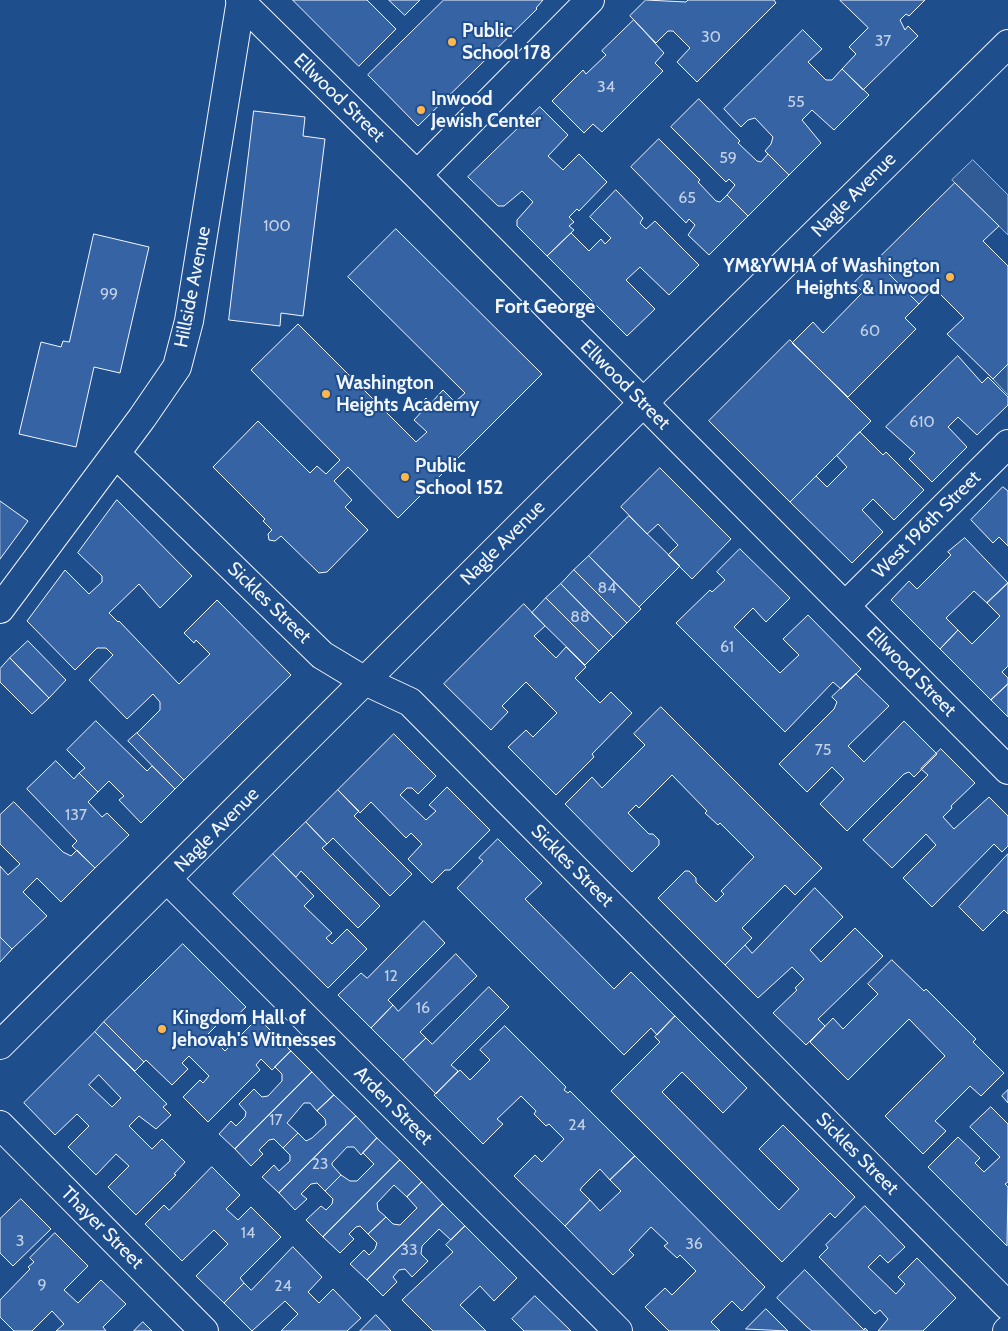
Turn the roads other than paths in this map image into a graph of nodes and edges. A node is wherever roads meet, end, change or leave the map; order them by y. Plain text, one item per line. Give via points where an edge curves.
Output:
1 (590, 0) edge
2 (240, 1) edge
3 (1008, 44) edge
4 (417, 175) junction
5 (643, 403) junction
6 (1008, 444) edge
7 (116, 454) junction
8 (845, 606) junction
9 (0, 609) edge
10 (365, 681) junction
11 (1008, 770) edge
12 (168, 880) junction
13 (0, 1045) edge
14 (0, 1125) edge
15 (1008, 1306) edge
16 (204, 1331) edge
17 (618, 1331) edge

1 - 4 street
2 - 4 street, Ellwood Street
2 - 7 street, Hillside Avenue via 187,330 177,367
3 - 5 street, Nagle Avenue
4 - 5 street, Ellwood Street
5 - 8 street, Ellwood Street
5 - 10 street, Nagle Avenue
6 - 8 street, West 196th Street
7 - 9 street, Hillside Avenue
7 - 10 street, Sickles Street via 322,655
8 - 11 street, Ellwood Street
10 - 12 street, Nagle Avenue
10 - 15 street, Sickles Street via 410,702
12 - 13 street, Nagle Avenue
12 - 17 street, Arden Street
14 - 16 street, Thayer Street

